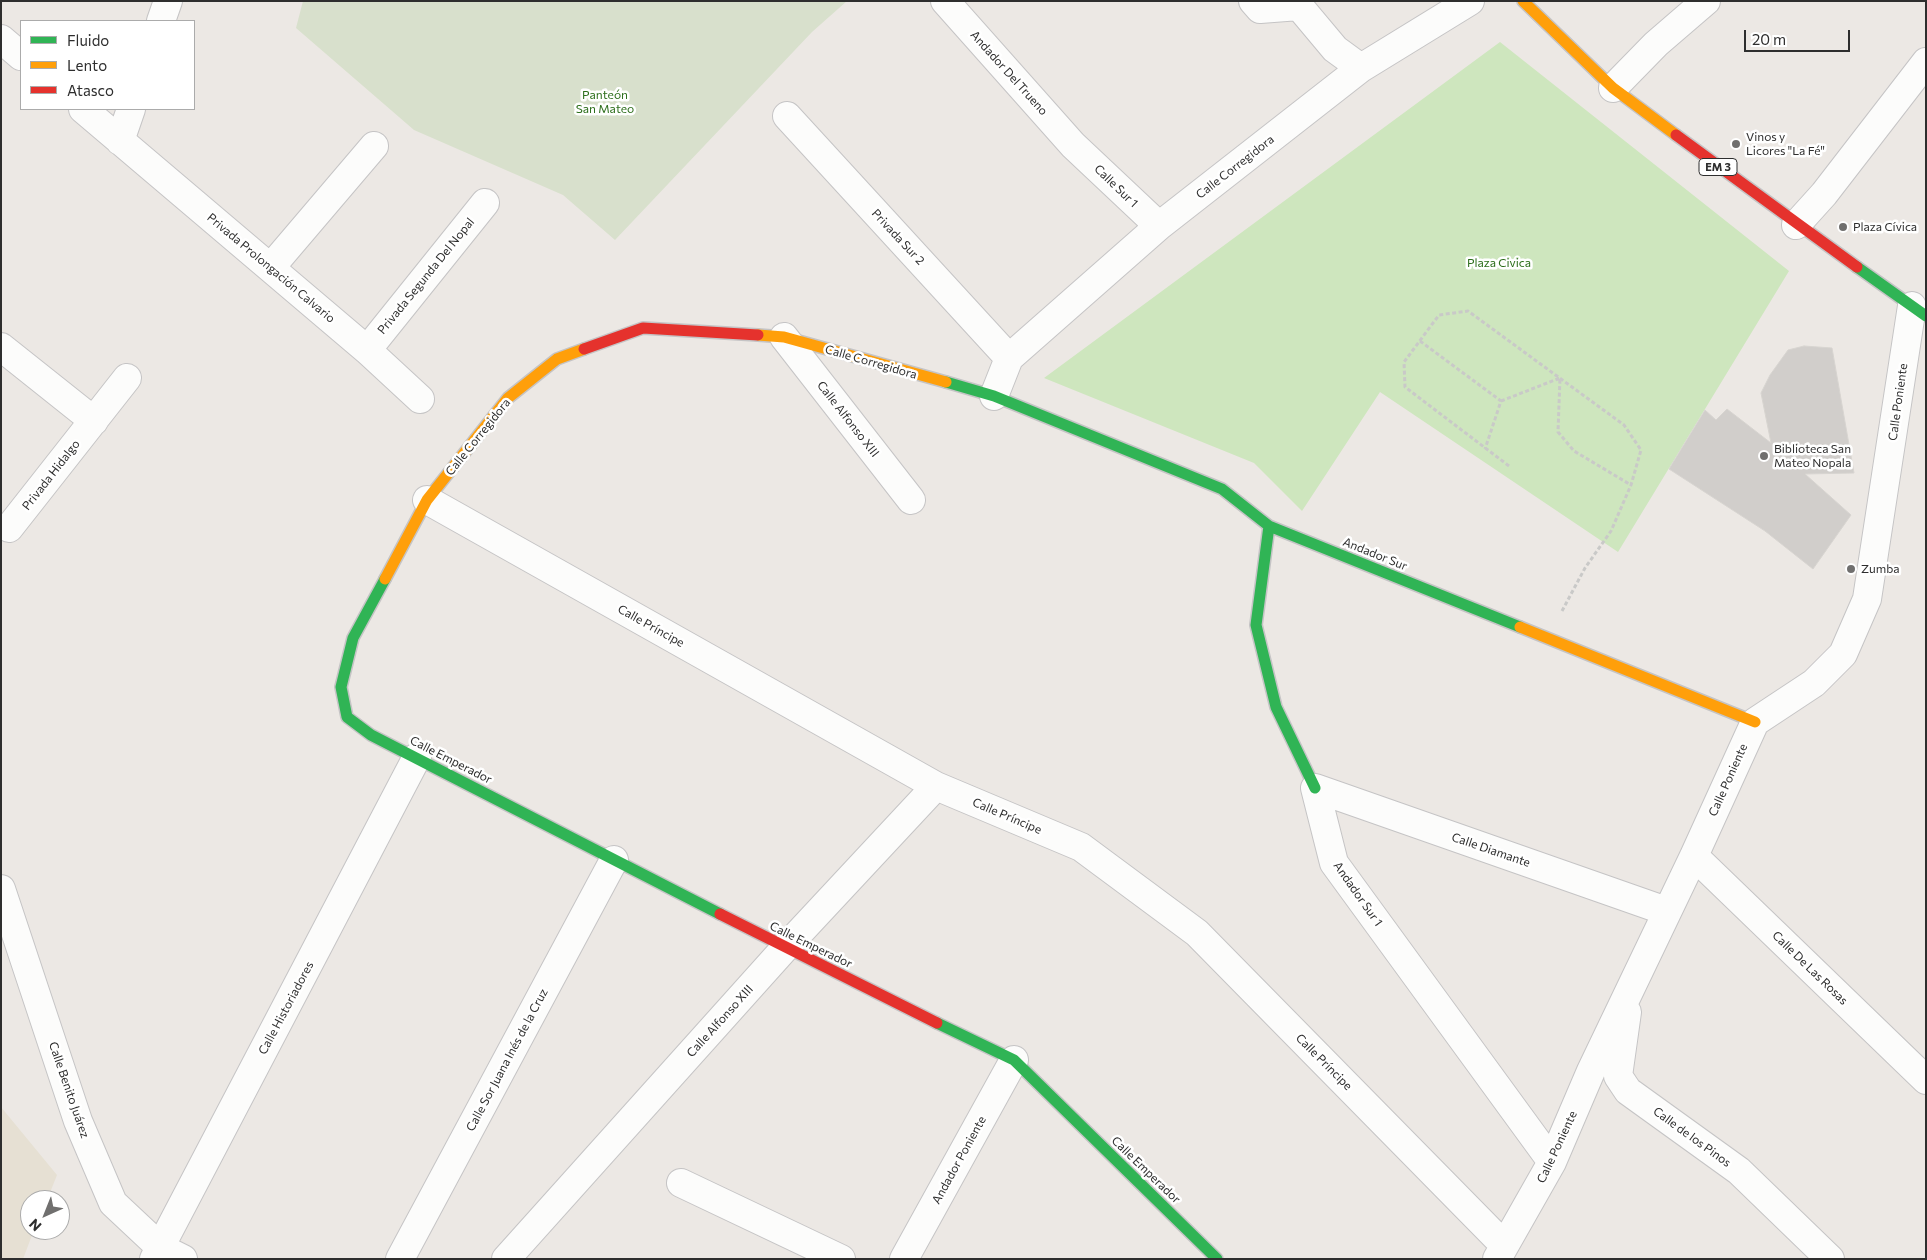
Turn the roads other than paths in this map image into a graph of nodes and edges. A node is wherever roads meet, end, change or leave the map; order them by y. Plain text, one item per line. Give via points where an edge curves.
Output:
1 (168, 1) edge
2 (945, 1) edge
3 (1253, 1) edge
4 (1470, 1) edge
5 (1523, 1) edge
6 (1706, 1) edge
7 (161, 20) edge
8 (1, 40) edge
9 (20, 55) edge
10 (1926, 62) edge
11 (1361, 68) junction
12 (1613, 88) junction
13 (83, 110) edge
14 (131, 110) edge
15 (787, 116) dead end
16 (120, 140) junction
17 (1073, 145) joint
18 (374, 146) dead end
19 (485, 203) dead end
20 (1796, 225) junction
21 (1159, 226) junction
22 (271, 268) junction
23 (1919, 311) edge
24 (784, 337) junction
25 (1, 347) edge
26 (367, 350) junction
27 (1010, 358) junction
28 (127, 378) dead end
29 (994, 396) junction
30 (420, 399) dead end
31 (94, 421) junction
32 (427, 500) junction
33 (911, 500) dead end
34 (1269, 526) junction
35 (9, 528) dead end
36 (347, 717) joint
37 (1755, 722) junction
38 (417, 757) junction
39 (936, 786) junction
40 (1315, 788) junction
41 (1694, 856) junction
42 (614, 860) junction
43 (1, 889) edge
44 (1666, 911) junction
45 (785, 948) junction
46 (1630, 989) junction
47 (1014, 1060) junction
48 (1926, 1080) edge
49 (1552, 1162) junction
50 (680, 1183) dead end
51 (1500, 1252) edge
52 (166, 1255) edge
53 (400, 1259) edge
54 (506, 1259) edge
55 (841, 1259) edge
56 (904, 1259) edge
57 (1217, 1259) edge
58 (1830, 1259) edge

1 - 7 street
2 - 17 street, Andador Del Trueno
3 - 11 street via 1260,9 1299,6 1335,49
4 - 11 street, Calle Corregidora
5 - 12 street, EM 3
6 - 12 street via 1656,44
8 - 9 street
10 - 20 street via 1824,194
11 - 21 street, Calle Corregidora
12 - 20 street, EM 3
13 - 16 street, Privada Prolongación Calvario
14 - 16 street
15 - 27 street, Privada Sur 2
16 - 22 street, Privada Prolongación Calvario
17 - 21 street, Calle Sur 1
18 - 22 street
19 - 26 street, Privada Segunda Del Nopal
20 - 23 street, EM 3
21 - 27 street, Calle Corregidora
22 - 26 street, Privada Prolongación Calvario
23 - 37 street, Calle Poniente via 1867,599 1843,654 1814,683
24 - 29 street, Calle Corregidora
24 - 32 street, Calle Corregidora via 643,328 557,359 508,398
24 - 33 street, Calle Alfonso XIII
25 - 31 street
26 - 30 street, Privada Prolongación Calvario
27 - 29 street, Calle Corregidora
28 - 31 street, Privada Hidalgo
29 - 34 street, Andador Sur via 1222,490
31 - 35 street, Privada Hidalgo
32 - 36 street, Calle Corregidora via 353,638 341,686
32 - 39 street, Calle Príncipe
34 - 37 street, Andador Sur
34 - 40 street, Andador Sur 1 via 1256,625 1276,707
36 - 38 street, Calle Emperador via 371,735
37 - 41 street, Calle Poniente
38 - 42 street, Calle Emperador
38 - 52 street, Calle Historiadores
39 - 45 street, Calle Alfonso XIII
39 - 51 street, Calle Príncipe via 1081,847 1197,933
40 - 44 street, Calle Diamante
40 - 49 street, Andador Sur 1 via 1334,862
41 - 44 street, Calle Poniente
41 - 48 street, Calle De Las Rosas
42 - 45 street, Calle Emperador
42 - 53 street, Calle Sor Juana Inés de la Cruz
43 - 52 street, Calle Benito Juárez via 78,1121 113,1203
44 - 46 street, Calle Poniente
45 - 47 street, Calle Emperador
45 - 54 street, Calle Alfonso XIII
46 - 49 street, Calle Poniente via 1590,1071
46 - 58 street, Calle de los Pinos via 1618,1076 1628,1091 1739,1171
47 - 56 street, Andador Poniente
47 - 57 street, Calle Emperador
49 - 51 street, Calle Poniente
50 - 55 street

